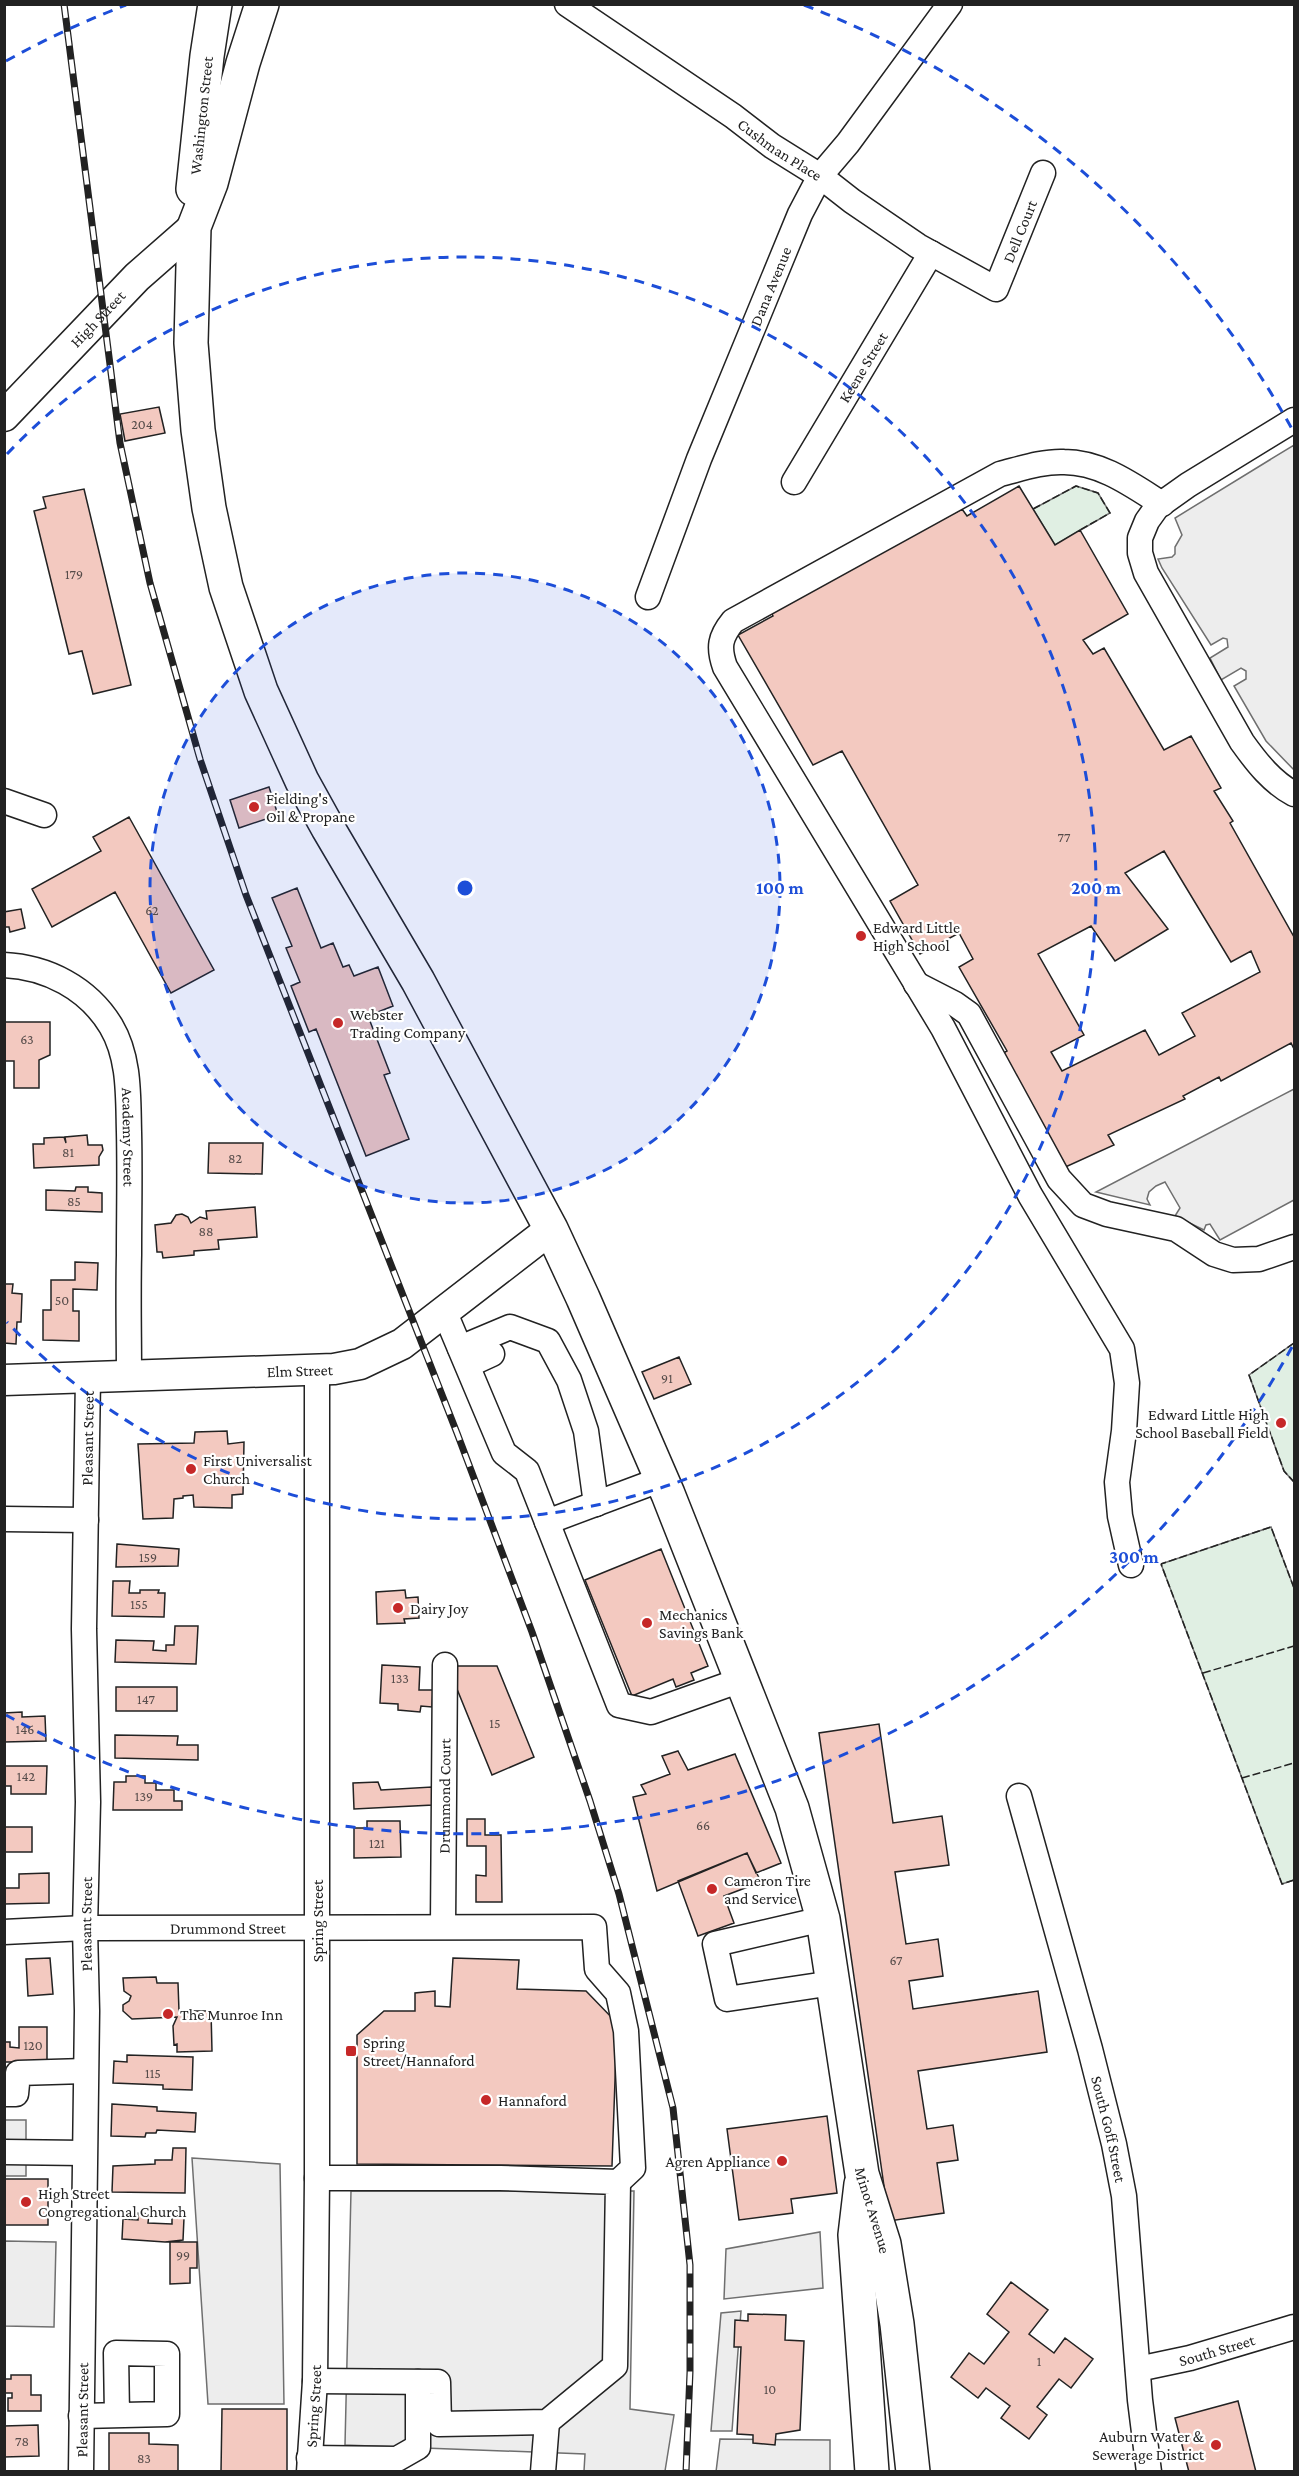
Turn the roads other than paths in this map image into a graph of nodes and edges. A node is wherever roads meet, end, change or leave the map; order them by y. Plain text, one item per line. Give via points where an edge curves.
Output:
1 (215, 4) edge
2 (262, 4) edge
3 (567, 4) edge
4 (950, 4) edge
5 (1043, 173) dead end
6 (820, 176) junction
7 (194, 227) junction
8 (931, 253) junction
9 (996, 289) joint
10 (4, 416) edge
11 (1294, 420) edge
12 (794, 482) dead end
13 (1162, 504) junction
14 (648, 597) dead end
15 (1294, 794) edge
16 (4, 801) edge
17 (44, 815) dead end
18 (4, 965) edge
19 (916, 984) junction
20 (551, 1229) junction
21 (1294, 1247) edge
22 (445, 1313) junction
23 (532, 1337) junction
24 (464, 1357) junction
25 (317, 1370) junction
26 (129, 1377) junction
27 (88, 1378) junction
28 (4, 1380) edge
29 (662, 1479) junction
30 (596, 1504) junction
31 (4, 1519) edge
32 (86, 1520) junction
33 (547, 1522) junction
34 (1131, 1565) dead end
35 (445, 1665) dead end
36 (741, 1680) junction
37 (1019, 1796) dead end
38 (823, 1919) junction
39 (443, 1926) junction
40 (85, 1928) junction
41 (317, 1928) junction
42 (4, 1932) edge
43 (833, 1983) junction
44 (85, 2071) junction
45 (4, 2094) edge
46 (4, 2152) edge
47 (84, 2153) junction
48 (862, 2174) junction
49 (317, 2178) junction
50 (618, 2182) junction
51 (1294, 2327) edge
52 (1138, 2369) junction
53 (315, 2381) junction
54 (418, 2382) junction
55 (117, 2415) dead end
56 (81, 2416) junction
57 (547, 2422) junction
58 (309, 2465) edge
59 (81, 2472) edge
60 (543, 2472) edge
61 (872, 2472) edge
62 (913, 2472) edge
63 (1149, 2472) edge

1 - 7 highway, Washington Street via 193,182
2 - 7 highway via 211,183
3 - 6 street, Cushman Place
4 - 6 street, Dana Avenue
5 - 9 street, Dell Court
6 - 8 street, Cushman Place
6 - 14 street, Dana Avenue via 800,214 699,459
7 - 10 main road, High Street via 137,277
7 - 20 highway, Washington Street via 190,343 198,430 209,508 243,641 302,781 418,981
8 - 9 street, Cushman Place
8 - 12 street, Keene Street
11 - 13 street
13 - 15 street via 1147,521 1140,538 1146,573 1252,756 1269,776
13 - 19 street via 1115,475 1087,465 1064,461 1000,474 733,621 722,634 719,650 725,667
16 - 17 street
18 - 26 street, Academy Street via 55,976 73,986 111,1026 123,1056 128,1076 130,1171
19 - 21 street via 969,1014 1059,1179 1083,1205 1176,1229 1214,1254 1233,1260 1259,1259
19 - 34 street via 1030,1195 1122,1349 1127,1383 1117,1482
20 - 22 main road, Elm Street
20 - 29 highway, Washington Street
22 - 24 street
22 - 25 main road, Elm Street via 381,1356 351,1366
23 - 24 street via 500,1351
23 - 24 street via 510,1327
23 - 30 street via 548,1341 569,1380 586,1431
24 - 33 street via 504,1452 528,1471
25 - 26 main road, Elm Street
25 - 41 street, Spring Street
26 - 27 main road, Elm Street
27 - 28 main road, Elm Street
27 - 32 street, Pleasant Street
29 - 30 street
29 - 36 highway, Washington Street
30 - 33 street
31 - 32 street
32 - 40 street, Pleasant Street
33 - 36 street via 619,1705 651,1712
35 - 39 street, Drummond Court
36 - 38 highway, Washington Street via 792,1808
37 - 52 street, South Goff Street via 1114,2144 1124,2196
38 - 43 highway, Washington Street
38 - 43 street via 715,1944 727,1999
39 - 41 street, Drummond Street
39 - 50 street, Drummond Street via 594,1927 597,1969 618,1993 626,2031 633,2168
40 - 41 street, Drummond Street
40 - 42 street, Drummond Street
40 - 44 street, Pleasant Street
41 - 49 street, Spring Street
43 - 48 highway, Washington Street
44 - 45 street via 18,2073 16,2094
44 - 47 street, Pleasant Street
46 - 47 street
47 - 56 street, Pleasant Street
48 - 61 highway, Minot Avenue via 855,2235
48 - 62 highway, Minot Avenue via 884,2244
49 - 50 street
49 - 53 street, Spring Street
50 - 57 street via 615,2366
51 - 52 street, South Street
52 - 63 street, South Goff Street
53 - 54 street
53 - 58 street, Spring Street
54 - 57 street via 438,2382 439,2424
54 - 58 street via 418,2447 398,2459
55 - 56 street
56 - 59 street, Pleasant Street
57 - 60 street

